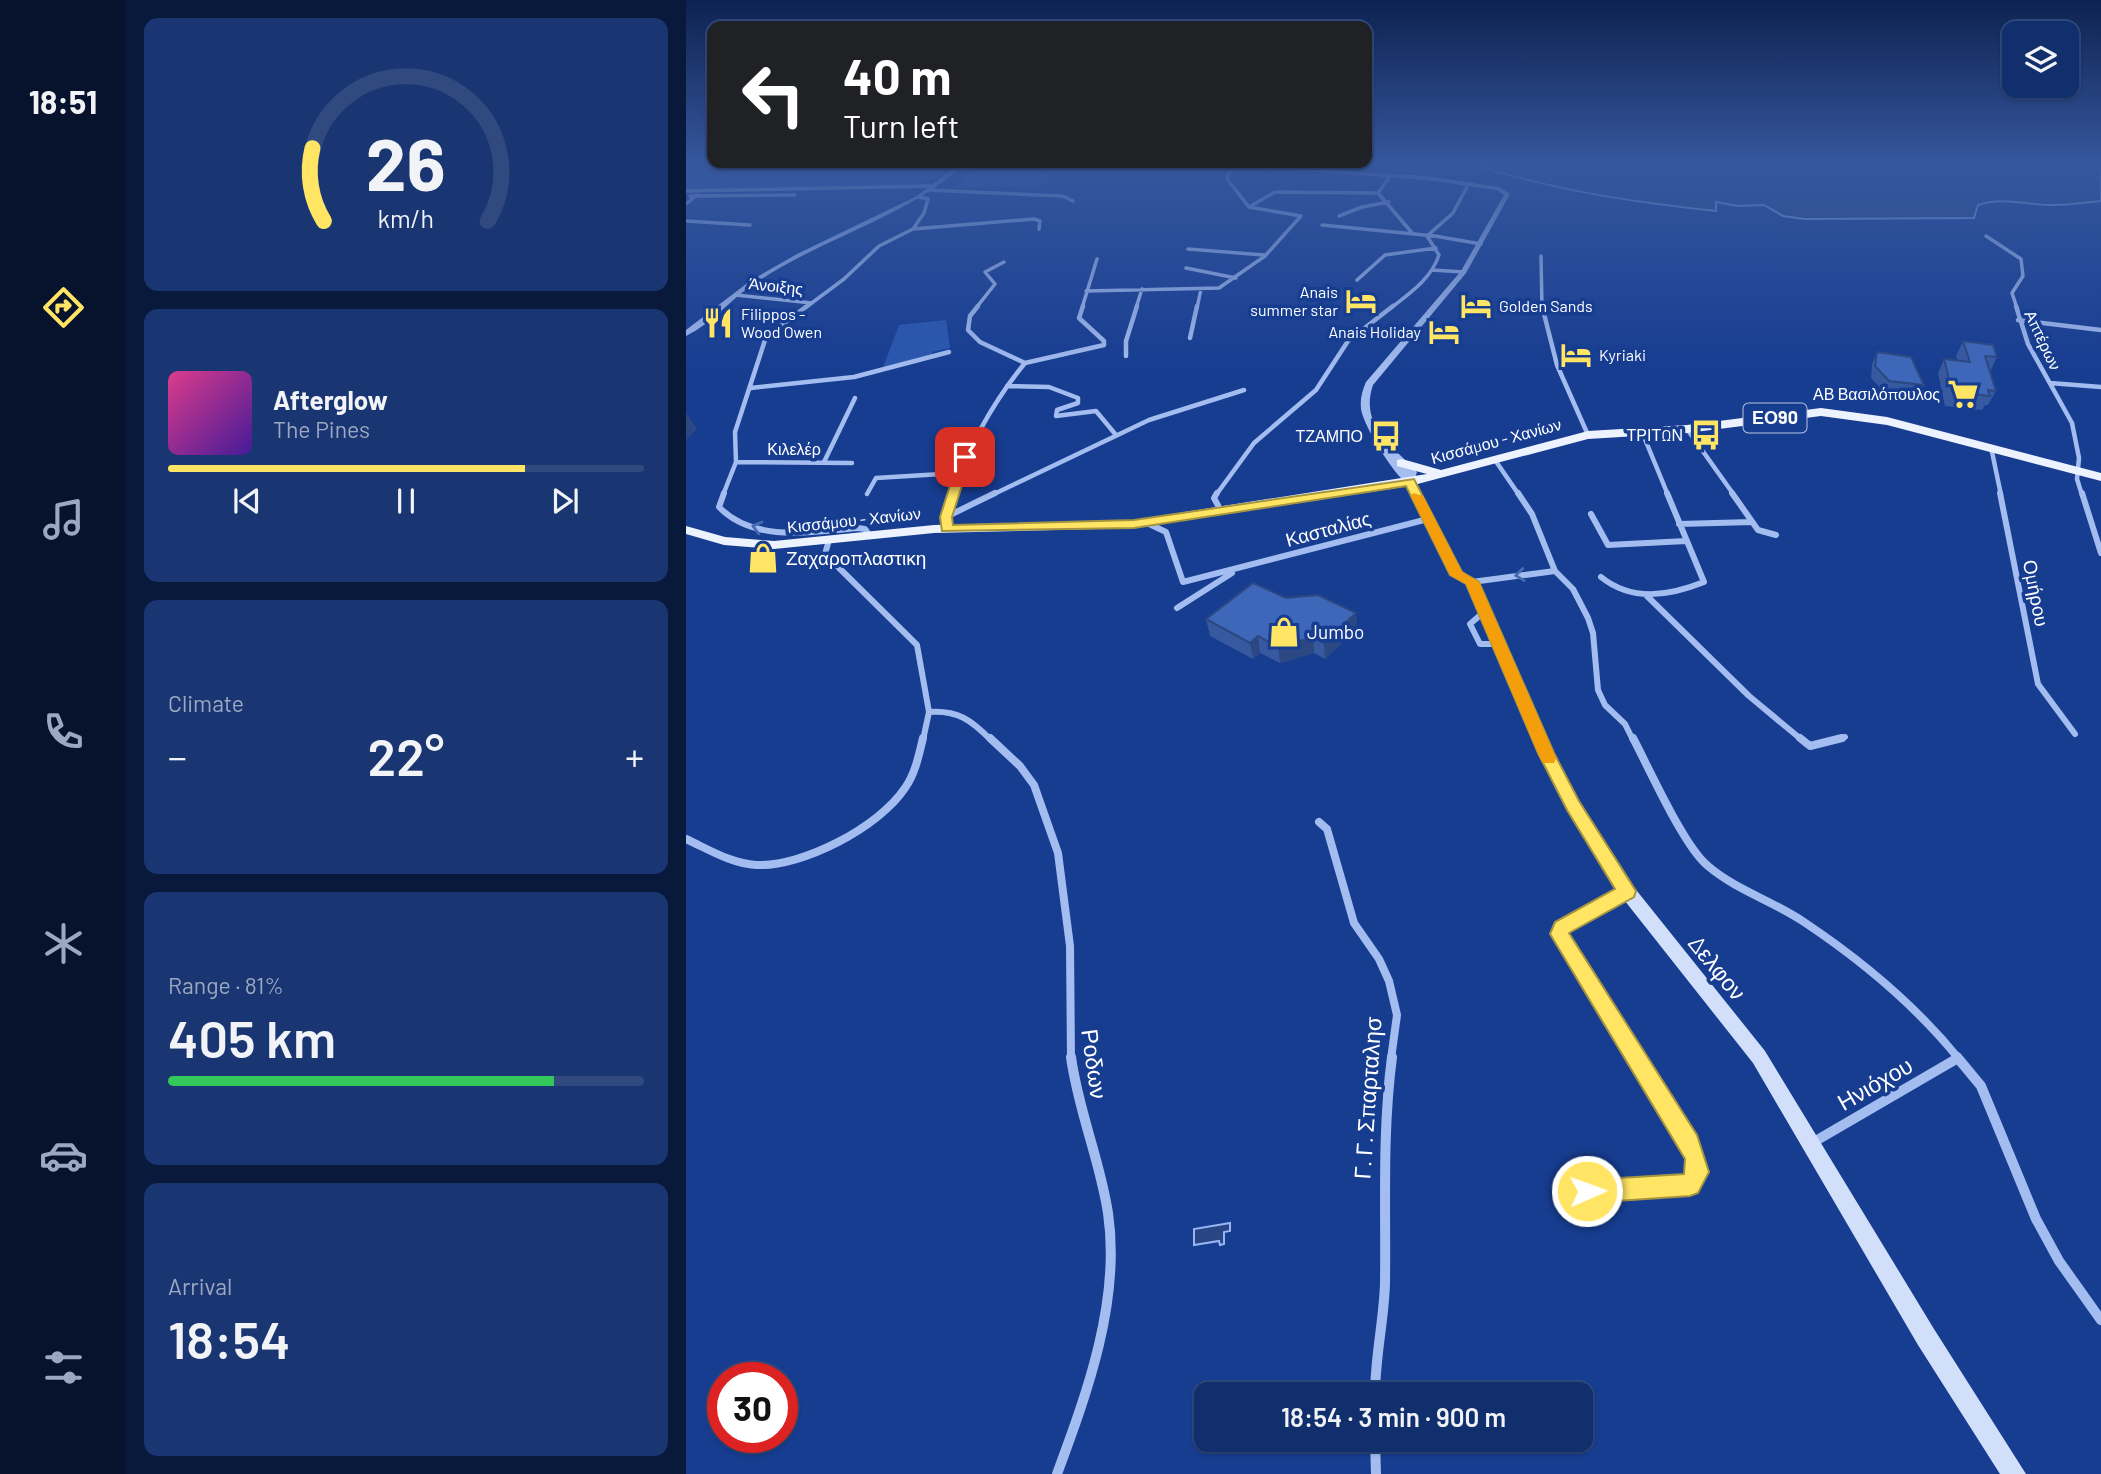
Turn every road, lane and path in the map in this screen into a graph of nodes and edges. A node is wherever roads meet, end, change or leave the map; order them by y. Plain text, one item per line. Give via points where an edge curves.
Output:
1 (845, 233) edge
2 (905, 233) edge
3 (1286, 233) edge
4 (1394, 233) edge
5 (1431, 233) edge
6 (1487, 233) edge
7 (1414, 235) joint
8 (1427, 236) junction
9 (1986, 236) dead end
10 (1481, 244) junction
11 (1436, 247) junction
12 (1188, 249) dead end
13 (1265, 256) junction
14 (1541, 256) dead end
15 (1097, 260) dead end
16 (1004, 262) dead end
17 (1186, 268) dead end
18 (1432, 270) junction
19 (1464, 272) junction
20 (1236, 278) junction
21 (1357, 280) dead end
22 (1142, 289) junction
23 (1200, 289) junction
24 (1086, 291) junction
25 (736, 295) junction
26 (813, 303) junction
27 (2018, 320) junction
28 (2101, 330) edge
29 (686, 334) edge
30 (1190, 338) dead end
31 (949, 352) dead end
32 (1126, 355) dead end
33 (1025, 363) junction
34 (2050, 383) junction
35 (1007, 386) junction
36 (2101, 387) edge
37 (751, 388) junction
38 (1244, 390) dead end
39 (855, 398) dead end
40 (1687, 429) junction
41 (1643, 432) junction
42 (1116, 435) junction
43 (1588, 435) junction
44 (1992, 447) junction
45 (1386, 449) junction
46 (1495, 460) junction
47 (736, 462) junction
48 (824, 462) junction
49 (852, 463) dead end
50 (1402, 463) junction
51 (2076, 471) junction
52 (958, 473) junction
53 (1447, 473) junction
54 (2101, 477) edge
55 (1410, 482) junction
56 (867, 494) dead end
57 (1221, 511) junction
58 (1591, 514) dead end
59 (1175, 519) junction
60 (1428, 519) junction
61 (1752, 522) junction
62 (946, 523) junction
63 (1147, 523) junction
64 (1679, 524) junction
65 (686, 530) edge
66 (1166, 532) junction
67 (1776, 535) dead end
68 (870, 536) junction
69 (830, 540) junction
70 (1686, 541) junction
71 (2101, 553) edge
72 (1237, 569) junction
73 (1555, 571) junction
74 (1601, 578) dead end
75 (1478, 581) junction
76 (1647, 595) junction
77 (1177, 608) dead end
78 (931, 712) junction
79 (2075, 734) dead end
80 (1844, 737) dead end
81 (1319, 822) dead end
82 (686, 839) edge
83 (1627, 891) junction
84 (1958, 1058) junction
85 (1811, 1143) junction
86 (1587, 1191) dead end
87 (2101, 1320) edge
88 (1375, 1382) edge
89 (1375, 1452) edge
90 (1057, 1474) edge
91 (1376, 1474) edge
92 (2014, 1474) edge

1 - 25 street
2 - 26 street via 879,246
3 - 13 street
4 - 7 street
5 - 8 street
6 - 10 street
7 - 8 street
8 - 10 street
8 - 11 street
9 - 27 street, Απτέρων via 2021,258 2023,276 2012,293
10 - 19 street
11 - 18 street via 1438,262
11 - 21 street via 1385,255
12 - 13 street
13 - 20 street
14 - 43 street via 1542,312 1558,365
15 - 24 street
16 - 33 street via 985,272 995,284 970,316 968,330 980,342
17 - 20 street
18 - 19 street
18 - 57 street via 1411,293 1346,342 1317,389 1234,466 1214,498
19 - 45 street via 1366,390 1367,419
20 - 23 street via 1219,288
22 - 23 street
22 - 24 street
22 - 32 street
23 - 30 street
24 - 33 street via 1079,318 1104,345
25 - 26 street, Άνοιξης
25 - 29 street
26 - 37 street via 766,337
27 - 28 street
27 - 34 street, Απτέρων
31 - 37 street via 854,377
33 - 35 street
34 - 36 street
34 - 51 street, Απτέρων via 2072,423 2079,458
35 - 42 street via 1049,387 1079,398 1078,403 1057,410 1056,416 1096,411
35 - 52 street
37 - 47 street via 736,432
38 - 42 street
39 - 48 street
40 - 41 main road, Κισσάμου - Χανίων / ΕΟ90
40 - 44 main road, Κισσάμου - Χανίων / ΕΟ90 via 1835,413
40 - 61 street
41 - 43 main road, Κισσάμου - Χανίων / ΕΟ90
41 - 64 street
42 - 62 street
43 - 46 main road, Κισσάμου - Χανίων / ΕΟ90
44 - 51 main road, Κισσάμου - Χανίων / ΕΟ90
44 - 79 street, Ομήρου via 2038,684
45 - 50 street
45 - 55 street via 1399,474
46 - 53 main road, Κισσάμου - Χανίων / ΕΟ90
46 - 73 street via 1532,514
47 - 48 street, Κιλελέρ
68 -> 47 street via 858,528 787,533 737,520 719,507
48 - 49 street, Κιλελέρ
50 - 53 main road
50 - 55 street via 1412,472
51 - 54 main road, Κισσάμου - Χανίων / ΕΟ90
51 - 71 street, Απτέρων
52 - 56 street via 876,478
52 - 62 street
53 - 55 main road, Κισσάμου - Χανίων / ΕΟ90
55 - 57 main road, Κισσάμου - Χανίων / ΕΟ90
55 - 60 main road, Δελφον
57 - 59 main road, Κισσάμου - Χανίων / ΕΟ90
58 - 70 street via 1608,545
59 - 63 main road, Κισσάμου - Χανίων / ΕΟ90
59 - 66 street
60 - 72 street, Κασταλίας
60 - 75 main road, Δελφον via 1457,575
61 - 64 street
61 - 67 street via 1758,530
62 - 63 main road, Κισσάμου - Χανίων / ΕΟ90
62 - 68 main road, Κισσάμου - Χανίων / ΕΟ90
63 - 66 street
64 - 70 street
65 - 69 main road, Κισσάμου - Χανίων / ΕΟ90 via 761,545
66 - 72 street, Κασταλίας via 1183,582
68 - 69 main road, Κισσάμου - Χανίων / ΕΟ90
69 - 78 street via 825,554 916,645
70 - 76 street via 1704,582
72 - 77 street, Κασταλίας
73 -> 75 street
73 - 84 street via 1573,589 1588,618 1598,690 1605,705 1625,724 1668,807 1706,864 1803,921 1900,996
74 - 76 street via 1629,594
75 - 83 main road, Δελφον via 1485,611 1546,753 1573,806
76 - 80 street via 1749,696 1810,746
78 - 82 street via 905,790 892,805 824,848 799,859 754,865
78 - 90 street, Ροδων via 964,714 1025,770 1048,815 1063,880 1070,946 1072,1065 1107,1202 1110,1245 1102,1321 1081,1409
81 - 88 street, Γ. Γ. Σπαρταλησ via 1327,829 1354,923 1379,959 1397,1015 1384,1115 1385,1286
83 - 85 main road, Δελφον via 1759,1057
83 - 86 street via 1561,928 1559,934 1689,1143 1698,1172 1690,1185
84 - 85 street, Ηνιόχου
84 - 87 street via 1980,1086 2036,1219
85 - 92 main road, Δελφον
89 - 91 street

